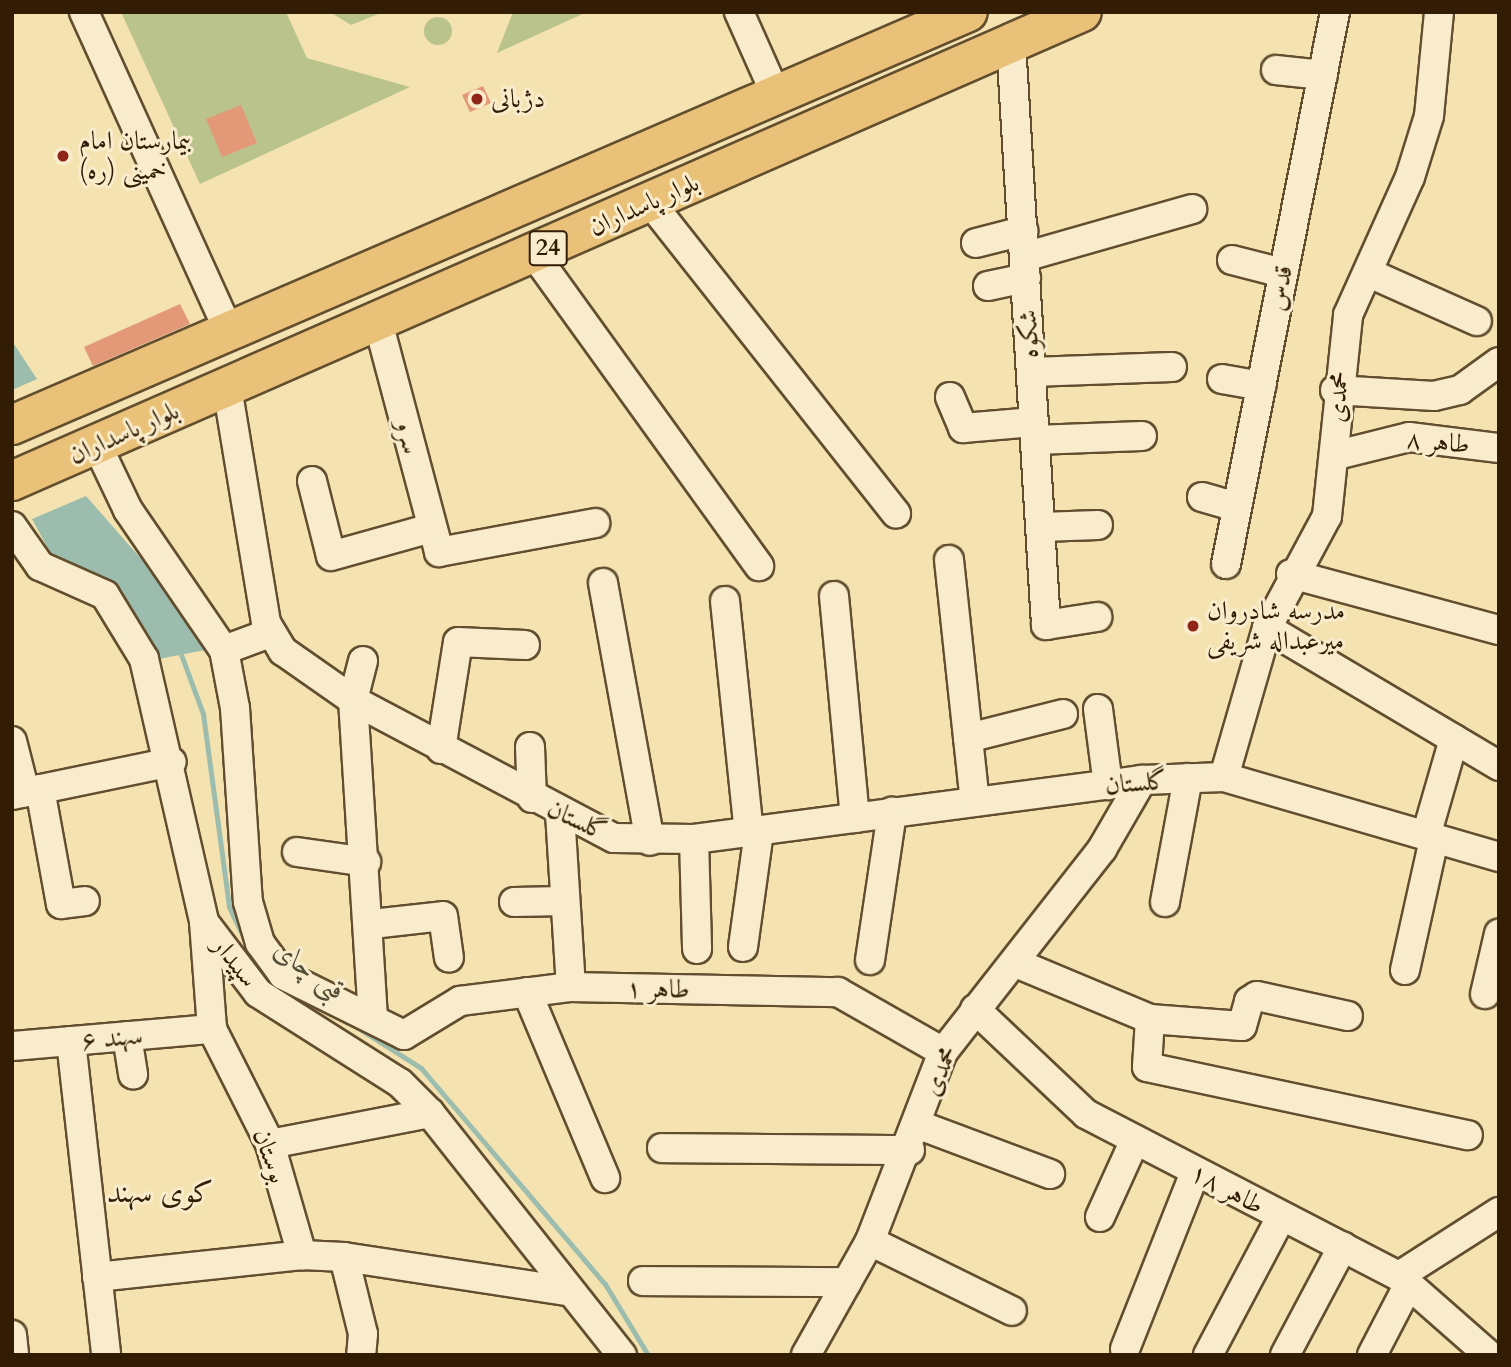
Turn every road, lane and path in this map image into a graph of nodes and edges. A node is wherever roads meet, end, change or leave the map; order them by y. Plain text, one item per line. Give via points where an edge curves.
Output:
1 (84, 12) edge
2 (739, 12) edge
3 (968, 12) edge
4 (1082, 12) edge
5 (1335, 12) edge
6 (1439, 12) edge
7 (1011, 43) junction
8 (1276, 70) dead end
9 (1323, 75) junction
10 (776, 95) junction
11 (650, 202) junction
12 (1192, 209) dead end
13 (976, 243) dead end
14 (534, 254) junction
15 (1024, 255) junction
16 (1232, 260) dead end
17 (1283, 273) junction
18 (1369, 273) junction
19 (988, 286) dead end
20 (1477, 321) dead end
21 (378, 322) junction
22 (228, 330) junction
23 (1499, 362) edge
24 (1172, 367) dead end
25 (1031, 372) junction
26 (1222, 379) dead end
27 (1261, 386) junction
28 (227, 387) junction
29 (1335, 390) junction
30 (950, 397) dead end
31 (12, 425) edge
32 (1035, 431) junction
33 (1142, 436) dead end
34 (97, 445) junction
35 (1499, 448) edge
36 (1337, 455) junction
37 (12, 481) edge
38 (312, 481) dead end
39 (1202, 497) dead end
40 (1237, 508) junction
41 (896, 514) dead end
42 (595, 523) dead end
43 (1098, 525) dead end
44 (12, 526) edge
45 (1041, 527) junction
46 (435, 540) junction
47 (949, 560) dead end
48 (1226, 564) dead end
49 (760, 566) dead end
50 (1291, 574) junction
51 (603, 583) dead end
52 (834, 596) dead end
53 (725, 601) dead end
54 (1097, 617) dead end
55 (1267, 628) junction
56 (1499, 631) edge
57 (270, 633) junction
58 (525, 645) dead end
59 (224, 650) junction
60 (363, 661) dead end
61 (353, 700) junction
62 (1098, 709) dead end
63 (1063, 714) dead end
64 (968, 738) junction
65 (1454, 739) junction
66 (12, 741) edge
67 (530, 747) dead end
68 (441, 749) junction
69 (173, 762) junction
70 (1499, 766) edge
71 (1224, 777) junction
72 (1188, 778) junction
73 (1142, 780) junction
74 (1108, 785) junction
75 (26, 792) edge
76 (532, 798) junction
77 (975, 802) junction
78 (892, 812) junction
79 (560, 813) junction
80 (855, 818) junction
81 (754, 833) junction
82 (1430, 837) junction
83 (694, 839) junction
84 (650, 841) junction
85 (297, 852) dead end
86 (1499, 857) edge
87 (366, 862) junction
88 (85, 901) dead end
89 (565, 901) junction
90 (514, 902) dead end
91 (1165, 902) dead end
92 (204, 922) junction
93 (372, 924) junction
94 (1499, 934) edge
95 (743, 947) dead end
96 (697, 949) dead end
97 (449, 958) dead end
98 (870, 960) dead end
99 (1016, 963) junction
100 (1405, 970) dead end
101 (571, 987) junction
102 (527, 992) junction
103 (1485, 995) dead end
104 (975, 1009) junction
105 (373, 1016) junction
106 (1348, 1016) dead end
107 (1150, 1019) junction
108 (212, 1029) junction
109 (127, 1036) junction
110 (71, 1041) junction
111 (12, 1046) edge
112 (943, 1052) junction
113 (133, 1075) dead end
114 (430, 1113) junction
115 (1468, 1135) dead end
116 (915, 1138) junction
117 (1135, 1140) junction
118 (270, 1144) junction
119 (662, 1148) dead end
120 (1195, 1172) junction
121 (1050, 1174) dead end
122 (604, 1178) dead end
123 (1499, 1212) edge
124 (1100, 1217) dead end
125 (1281, 1217) junction
126 (870, 1241) junction
127 (1343, 1246) junction
128 (302, 1255) junction
129 (344, 1257) junction
130 (97, 1277) junction
131 (1404, 1280) junction
132 (643, 1281) dead end
133 (848, 1282) junction
134 (567, 1292) junction
135 (1012, 1311) dead end
136 (12, 1335) edge
137 (1458, 1343) edge
138 (1499, 1348) edge
139 (1125, 1349) dead end
140 (1489, 1354) edge
141 (14, 1355) edge
142 (106, 1355) edge
143 (361, 1355) edge
144 (622, 1355) edge
145 (806, 1355) edge
146 (1208, 1355) edge
147 (1285, 1355) edge
148 (1372, 1355) edge

1 - 22 street
2 - 10 street
3 - 10 highway, بلوار پاسداران / 24
4 - 7 highway, بلوار پاسداران / 24
5 - 9 street, قدس
6 - 18 street, محمدی via 1429,116
7 - 11 highway, بلوار پاسداران / 24
7 - 15 street, شکوه
8 - 9 street
9 - 17 street, قدس
10 - 22 highway, بلوار پاسداران / 24
11 - 14 highway, بلوار پاسداران / 24
11 - 41 street
12 - 15 street
13 - 15 street
14 - 21 highway, بلوار پاسداران / 24
14 - 49 street
15 - 19 street
15 - 25 street, شکوه
16 - 17 street
17 - 27 street, قدس
18 - 20 street
18 - 29 street, محمدی via 1348,315
21 - 28 highway, بلوار پاسداران / 24
21 - 46 street, سرو
22 - 31 highway, بلوار پاسداران / 24
23 - 29 street via 1460,390 1434,396
24 - 25 street
25 - 32 street, شکوه
26 - 27 street
27 - 40 street, قدس
28 - 34 highway, بلوار پاسداران / 24
28 - 57 street
29 - 36 street, محمدی
30 - 32 street via 963,428
32 - 33 street
32 - 45 street, شکوه
34 - 37 highway, بلوار پاسداران / 24
34 - 59 street via 128,510
35 - 36 street, طاهر ۸ via 1409,437
36 - 50 street, محمدی via 1326,516
38 - 46 street via 331,556
39 - 40 street
40 - 48 street, قدس
42 - 46 street
43 - 45 street
44 - 69 street, سپیدار via 40,566 105,595 144,659
45 - 54 street, شکوه via 1046,625
47 - 64 street
50 - 55 street, محمدی
50 - 56 street
51 - 84 street
52 - 80 street
53 - 81 street
55 - 65 street
55 - 71 street, محمدی
57 - 59 street
57 - 61 street, گلستان via 283,652
58 - 68 street via 458,642
59 - 105 street via 254,930 283,975
60 - 61 street
61 - 68 street, گلستان
61 - 87 street
62 - 74 street
63 - 64 street
64 - 77 street
65 - 70 street
65 - 82 street
66 - 75 street
67 - 76 street
68 - 76 street, گلستان
69 - 75 street
69 - 92 street, سپیدار
71 - 72 street, گلستان
71 - 82 street, گلستان
72 - 73 street, گلستان
72 - 91 street
73 - 74 street, گلستان
73 - 99 street, محمدی via 1102,849
74 - 77 street, گلستان
75 - 88 street via 61,904
76 - 79 street, گلستان
77 - 78 street, گلستان
78 - 80 street, گلستان
78 - 98 street
79 - 84 street, گلستان via 614,838
79 - 89 street
80 - 81 street, گلستان
81 - 83 street, گلستان
81 - 95 street
82 - 86 street, گلستان
82 - 100 street
83 - 84 street, گلستان
83 - 96 street
85 - 87 street
87 - 93 street
89 - 90 street
89 - 101 street
92 - 108 street, بوستان
92 - 114 street, سپیدار via 258,993 400,1083
93 - 97 street via 443,916
93 - 105 street
94 - 103 street
99 - 104 street, محمدی
99 - 107 street
101 - 102 street, طاهر ۱
101 - 112 street, طاهر ۱ via 838,992
102 - 105 street, طاهر ۱ via 460,1001 404,1035
102 - 122 street
104 - 112 street, محمدی
104 - 117 street, طاهر ۱۸ via 1086,1114
106 - 107 street via 1257,996 1249,1001 1242,1026
107 - 115 street via 1147,1067
108 - 109 street, سهند ۶
108 - 118 street, بوستان
109 - 110 street, سهند ۶
109 - 113 street
110 - 111 street, سهند ۶
110 - 130 street
112 - 116 street, محمدی
114 - 118 street
114 - 134 street, سپیدار
116 - 119 street
116 - 121 street
116 - 126 street, محمدی
117 - 120 street, طاهر ۱۸
117 - 124 street
118 - 128 street, بوستان
120 - 125 street, طاهر ۱۸
120 - 139 street
123 - 131 street
125 - 127 street, طاهر ۱۸
125 - 146 street
126 - 133 street, محمدی
126 - 135 street
127 - 131 street, طاهر ۱۸
127 - 147 street
128 - 129 street
128 - 130 street
129 - 134 street
129 - 143 street via 363,1334
130 - 142 street
131 - 137 street, طاهر ۱۸
131 - 148 street
132 - 133 street
133 - 145 street, محمدی
134 - 144 street, سپیدار via 595,1315
136 - 141 street
137 - 140 street, طاهر ۱۸
138 - 140 street

